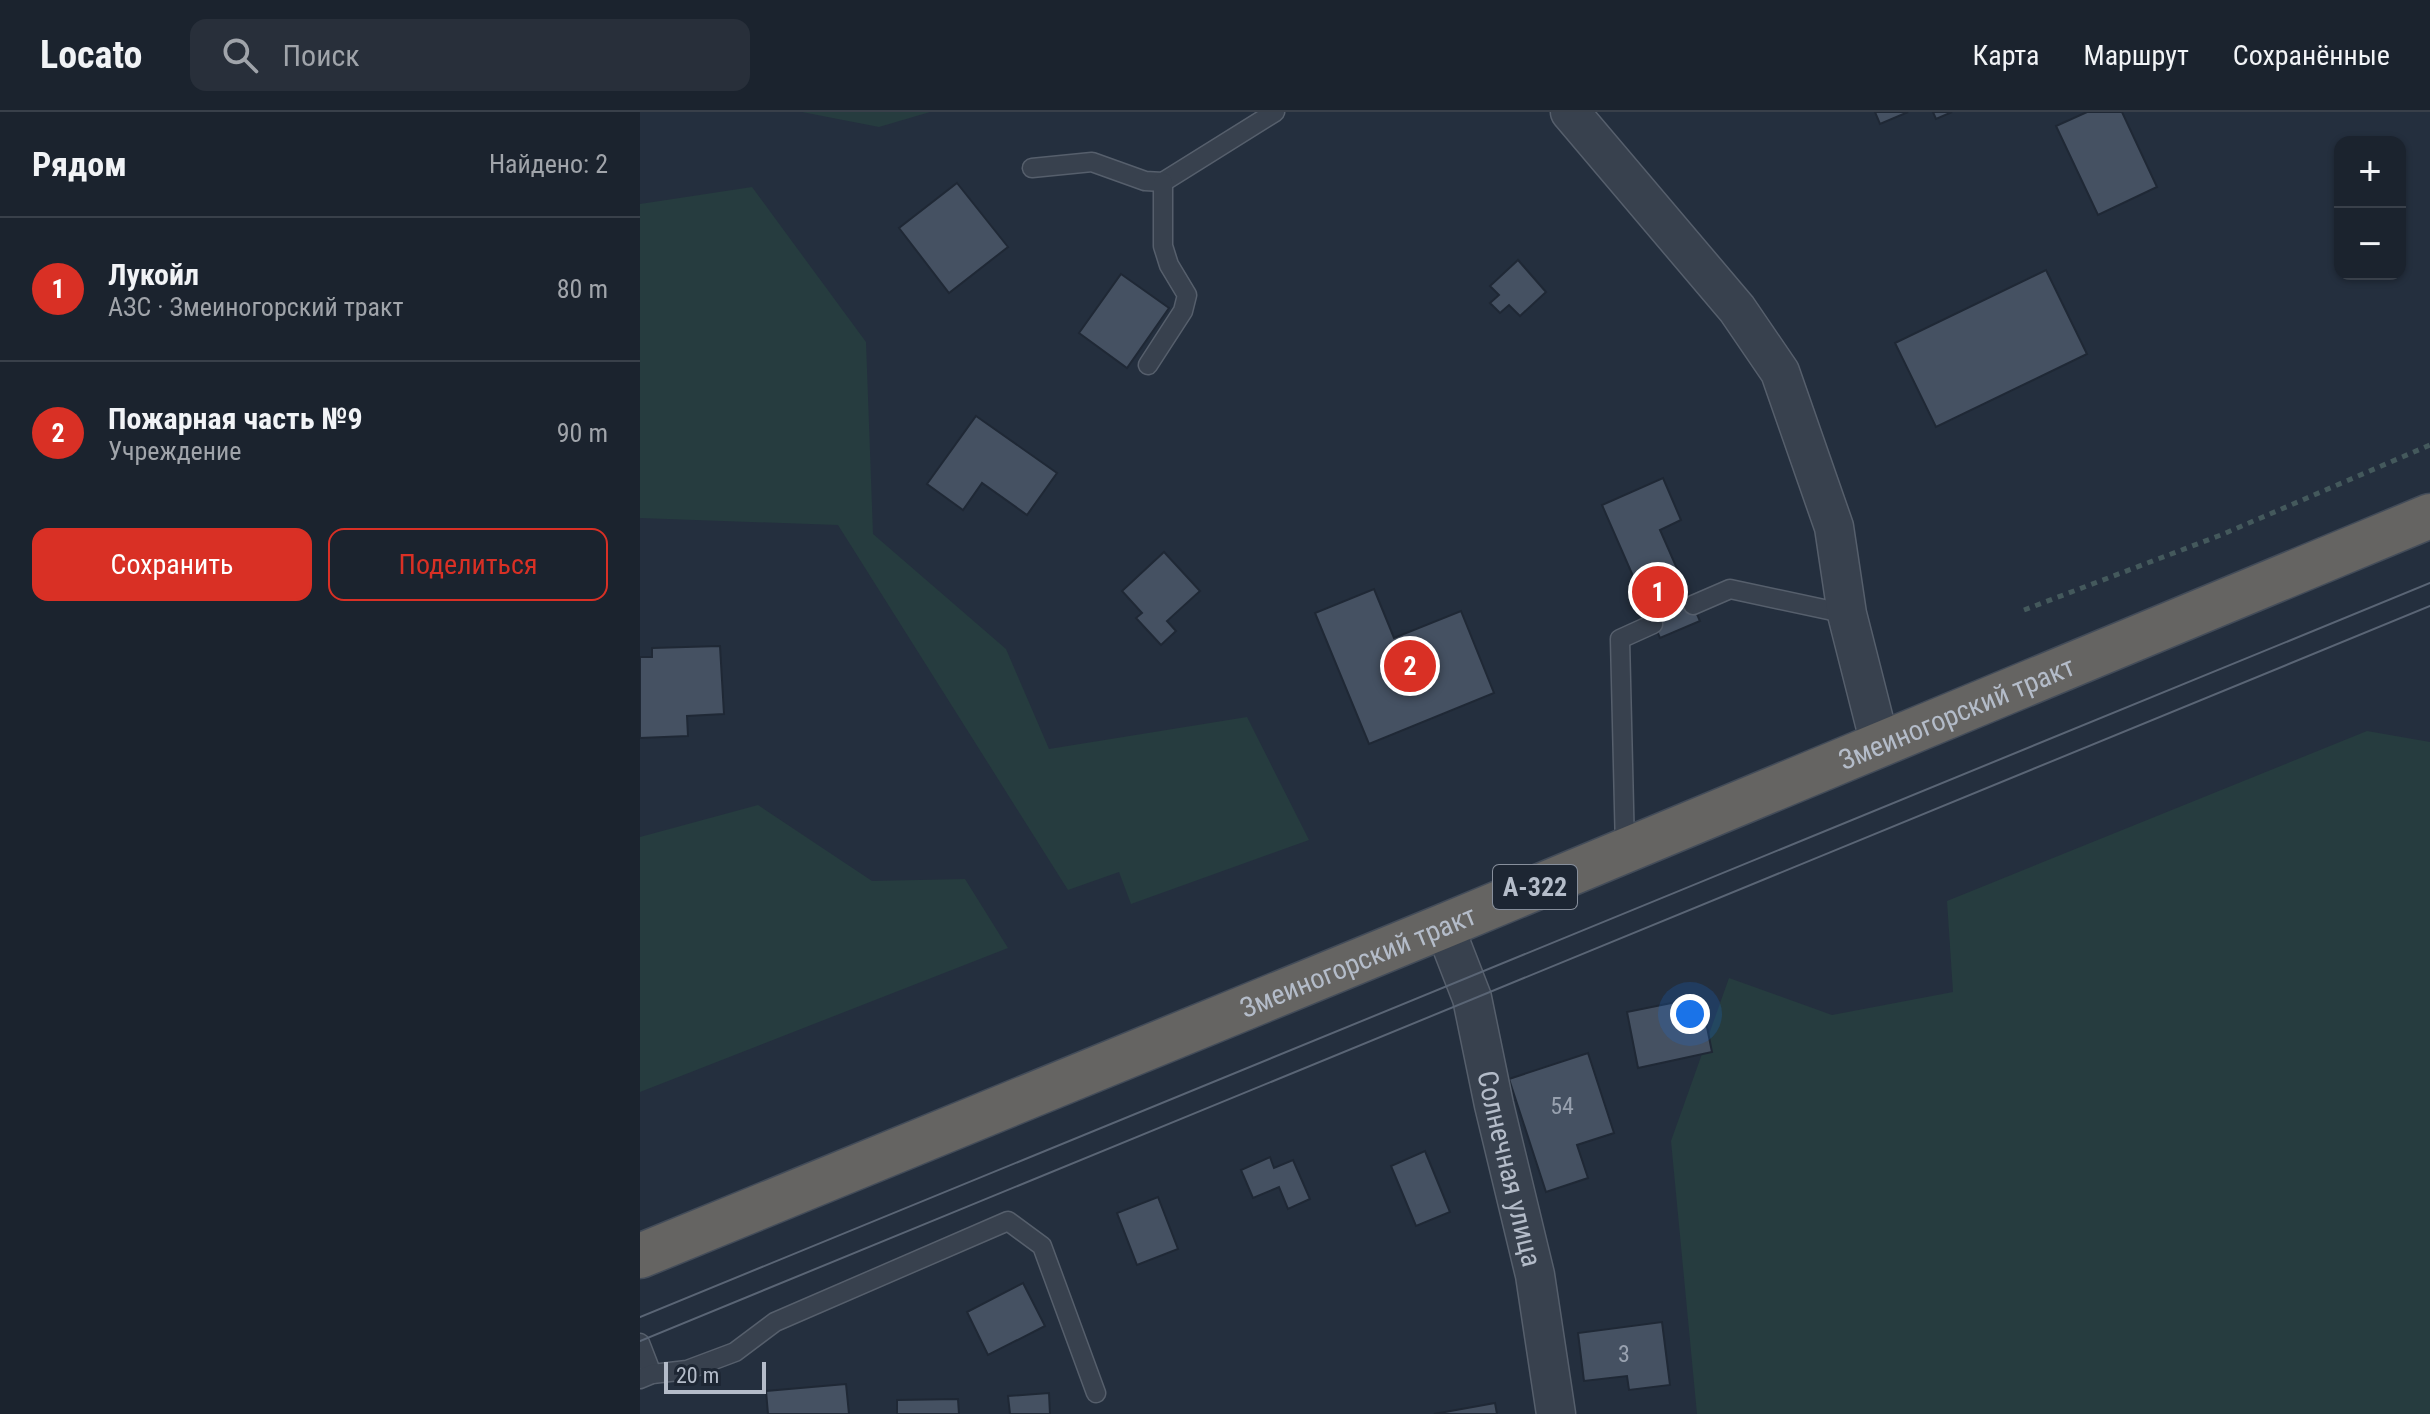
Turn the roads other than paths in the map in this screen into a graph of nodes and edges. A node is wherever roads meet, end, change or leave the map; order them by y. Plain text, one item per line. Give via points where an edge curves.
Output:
1 (1275, 112) edge
2 (1570, 112) edge
3 (1032, 168) dead end
4 (1163, 182) junction
5 (1148, 365) dead end
6 (2430, 516) edge
7 (1693, 605) dead end
8 (1847, 614) junction
9 (1653, 624) dead end
10 (1880, 744) junction
11 (1625, 849) junction
12 (1444, 926) junction
13 (640, 1256) edge
14 (640, 1343) edge
15 (646, 1376) edge
16 (1096, 1393) dead end
17 (1556, 1414) edge

1 - 4 lane
2 - 8 street via 1737,309 1780,372 1834,527
3 - 4 lane via 1092,162
4 - 5 lane via 1163,246 1187,295 1183,311
6 - 10 highway, Змеиногорский тракт / А-322
7 - 8 lane via 1730,589
8 - 10 street
9 - 11 lane via 1620,639
10 - 11 highway, Змеиногорский тракт / А-322
11 - 12 highway, Змеиногорский тракт / А-322
12 - 13 highway, Змеиногорский тракт / А-322
12 - 17 street, Солнечная улица via 1472,998 1535,1275
14 - 15 lane
15 - 16 lane via 687,1370 735,1352 775,1322 1008,1221 1042,1246

